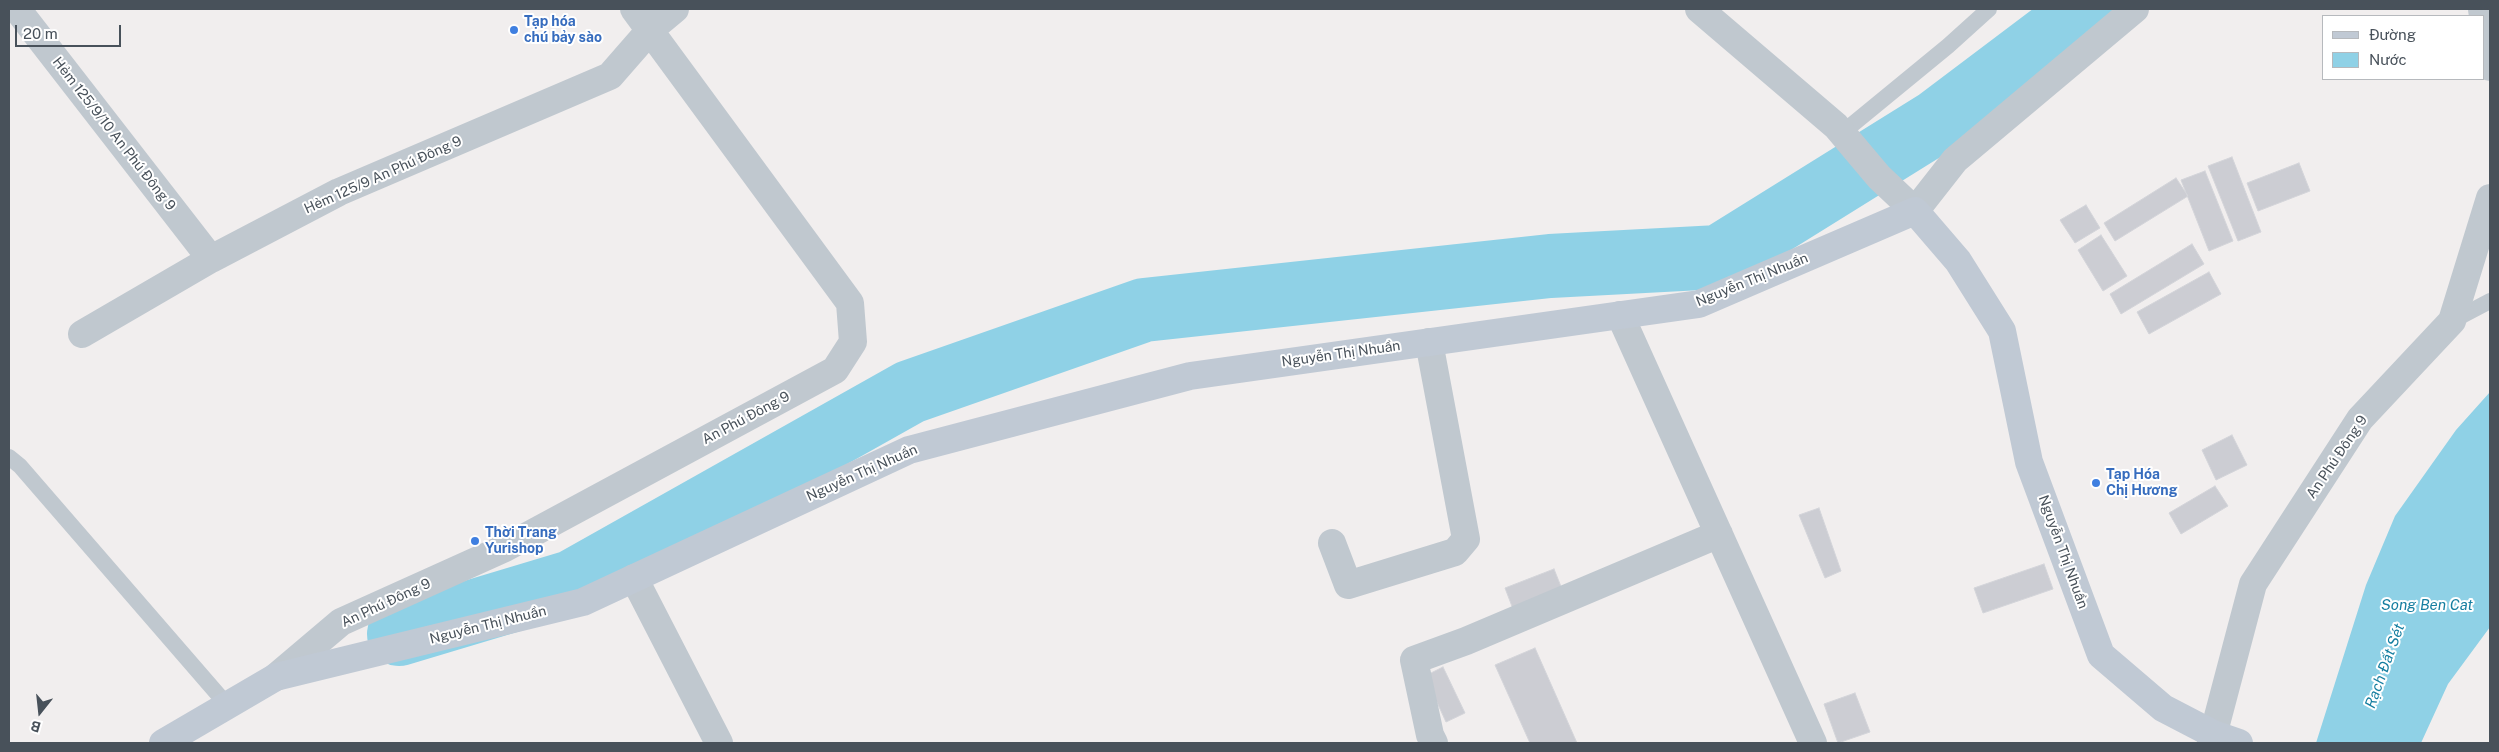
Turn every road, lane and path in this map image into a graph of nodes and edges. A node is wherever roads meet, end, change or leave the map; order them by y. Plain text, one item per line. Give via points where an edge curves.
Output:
1 (17, 9) edge
2 (675, 9) edge
3 (1699, 9) edge
4 (1989, 9) edge
5 (2136, 9) edge
6 (642, 19) edge
7 (2484, 24) edge
8 (2490, 67) edge
9 (1839, 130) junction
10 (2490, 198) edge
11 (1915, 211) junction
12 (211, 259) junction
13 (2490, 301) edge
14 (1620, 315) junction
15 (2452, 321) junction
16 (82, 334) dead end
17 (1429, 342) junction
18 (9, 457) edge
19 (1719, 534) junction
20 (1332, 543) dead end
21 (634, 578) junction
22 (276, 677) junction
23 (228, 706) junction
24 (2212, 739) edge
25 (177, 740) edge
26 (719, 743) edge
27 (1434, 743) edge
28 (1813, 743) edge
29 (2239, 743) edge

1 - 12 street, Hẻm 125/9/10 An Phú Đông 9
2 - 6 street, Hẻm 125/9 An Phú Đông 9
3 - 9 street
4 - 9 lane via 1948,46
5 - 11 street via 1955,160
6 - 12 street, Hẻm 125/9 An Phú Đông 9 via 610,76 339,192
6 - 22 street, An Phú Đông 9 via 850,303 853,342 835,370 505,548 341,622
7 - 8 street
9 - 11 street via 1878,177
10 - 15 street, An Phú Đông 9
11 - 14 street, Nguyễn Thị Nhuần via 1699,304
11 - 24 street, Nguyễn Thị Nhuần via 1958,261 2002,331 2030,462 2101,655 2162,708
12 - 16 street, Hẻm 125/9 An Phú Đông 9
13 - 15 lane
14 - 17 street, Nguyễn Thị Nhuần
14 - 19 street
15 - 24 street, An Phú Đông 9 via 2360,419 2253,584
17 - 20 street via 1466,539 1455,552 1348,585
17 - 21 street, Nguyễn Thị Nhuần via 1190,376 909,450
18 - 23 lane
19 - 27 street via 1414,660
19 - 28 street
21 - 22 street, Nguyễn Thị Nhuần via 583,602
21 - 26 street
22 - 23 street, Nguyễn Thị Nhuần
23 - 25 street, Nguyễn Thị Nhuần
24 - 29 street, Nguyễn Thị Nhuần

